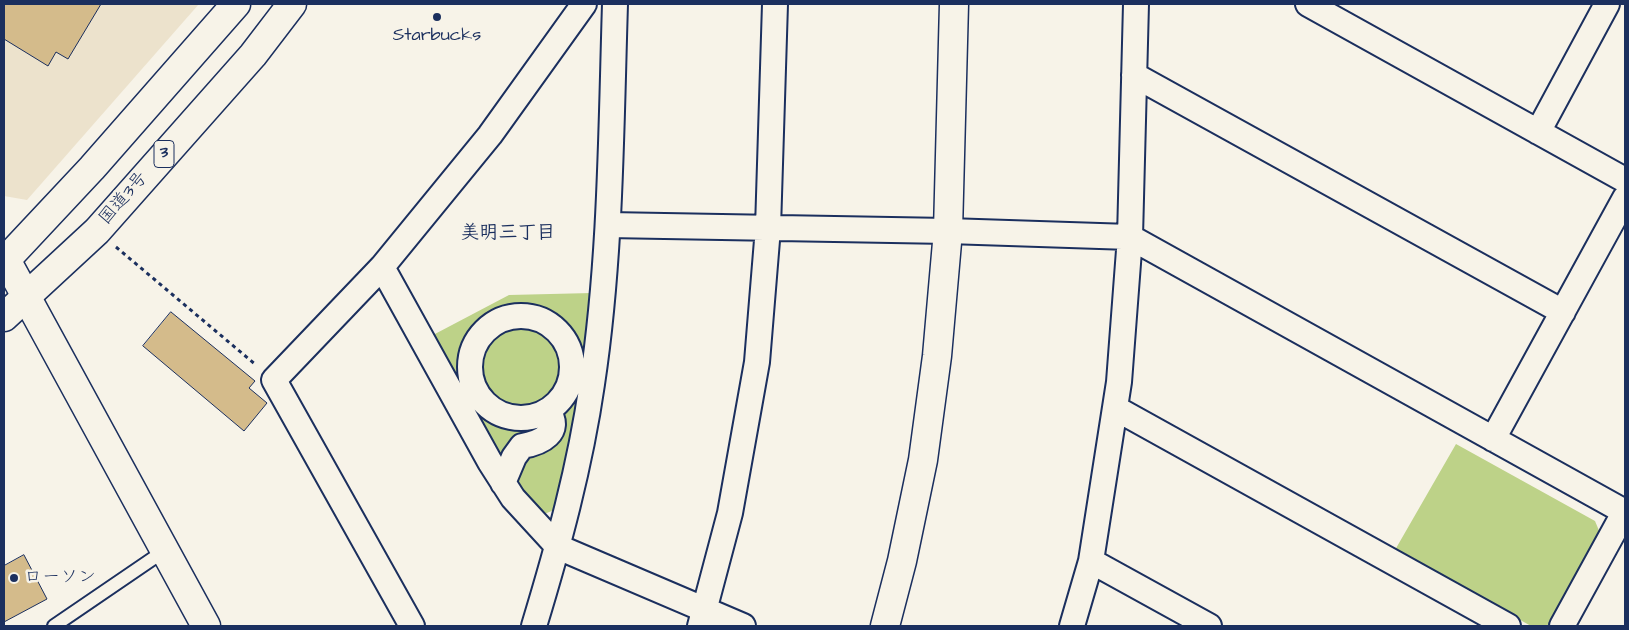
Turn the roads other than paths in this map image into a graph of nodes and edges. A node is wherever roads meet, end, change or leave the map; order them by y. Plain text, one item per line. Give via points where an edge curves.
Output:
1 (236, 4) edge
2 (292, 4) edge
3 (584, 4) edge
4 (615, 4) edge
5 (775, 4) edge
6 (954, 4) edge
7 (1136, 4) edge
8 (1308, 4) edge
9 (1607, 4) edge
10 (1134, 74) junction
11 (1538, 132) junction
12 (1625, 180) edge
13 (1625, 198) edge
14 (608, 225) junction
15 (768, 228) junction
16 (948, 231) junction
17 (1130, 237) junction
18 (5, 259) edge
19 (382, 267) junction
20 (26, 295) junction
21 (1563, 312) junction
22 (4, 317) edge
23 (599, 326) junction
24 (565, 340) junction
25 (1115, 408) junction
26 (548, 411) junction
27 (1493, 439) junction
28 (503, 483) junction
29 (1625, 512) edge
30 (558, 547) junction
31 (164, 551) junction
32 (1091, 561) junction
33 (703, 618) edge
34 (54, 626) edge
35 (206, 626) edge
36 (412, 626) edge
37 (534, 626) edge
38 (743, 626) edge
39 (885, 626) edge
40 (1072, 626) edge
41 (1209, 626) edge
42 (1508, 626) edge
43 (1562, 626) edge

1 - 18 main road via 92,168
2 - 20 main road, 国道3号 / 3 via 252,55 97,231
3 - 19 street via 490,135
4 - 14 street
5 - 15 street
6 - 16 main road
7 - 10 street
8 - 11 street
9 - 11 street
10 - 17 street
10 - 21 street
11 - 12 street
13 - 21 street
14 - 15 street
14 - 23 street
15 - 16 street
15 - 33 street via 757,362 730,513
16 - 17 street
16 - 39 main road via 937,356 923,460
17 - 25 street
17 - 27 street
18 - 20 main road
19 - 28 street
19 - 36 street via 274,380
20 - 22 main road, 国道3号 / 3
20 - 31 main road
21 - 27 street
23 - 24 street
23 - 30 street via 577,469
24 - 26 street via 572,357 572,374 567,391
24 - 26 street via 538,318 520,316 502,320 488,328 477,340 471,355 469,371 473,387 494,411 525,419
25 - 32 street
25 - 42 street
26 - 28 street via 553,418 553,427 547,437 537,444 522,446
27 - 29 street
28 - 30 street
29 - 43 street
30 - 33 street
30 - 37 street
31 - 34 lane
31 - 35 main road
32 - 40 street
32 - 41 street
33 - 38 street

